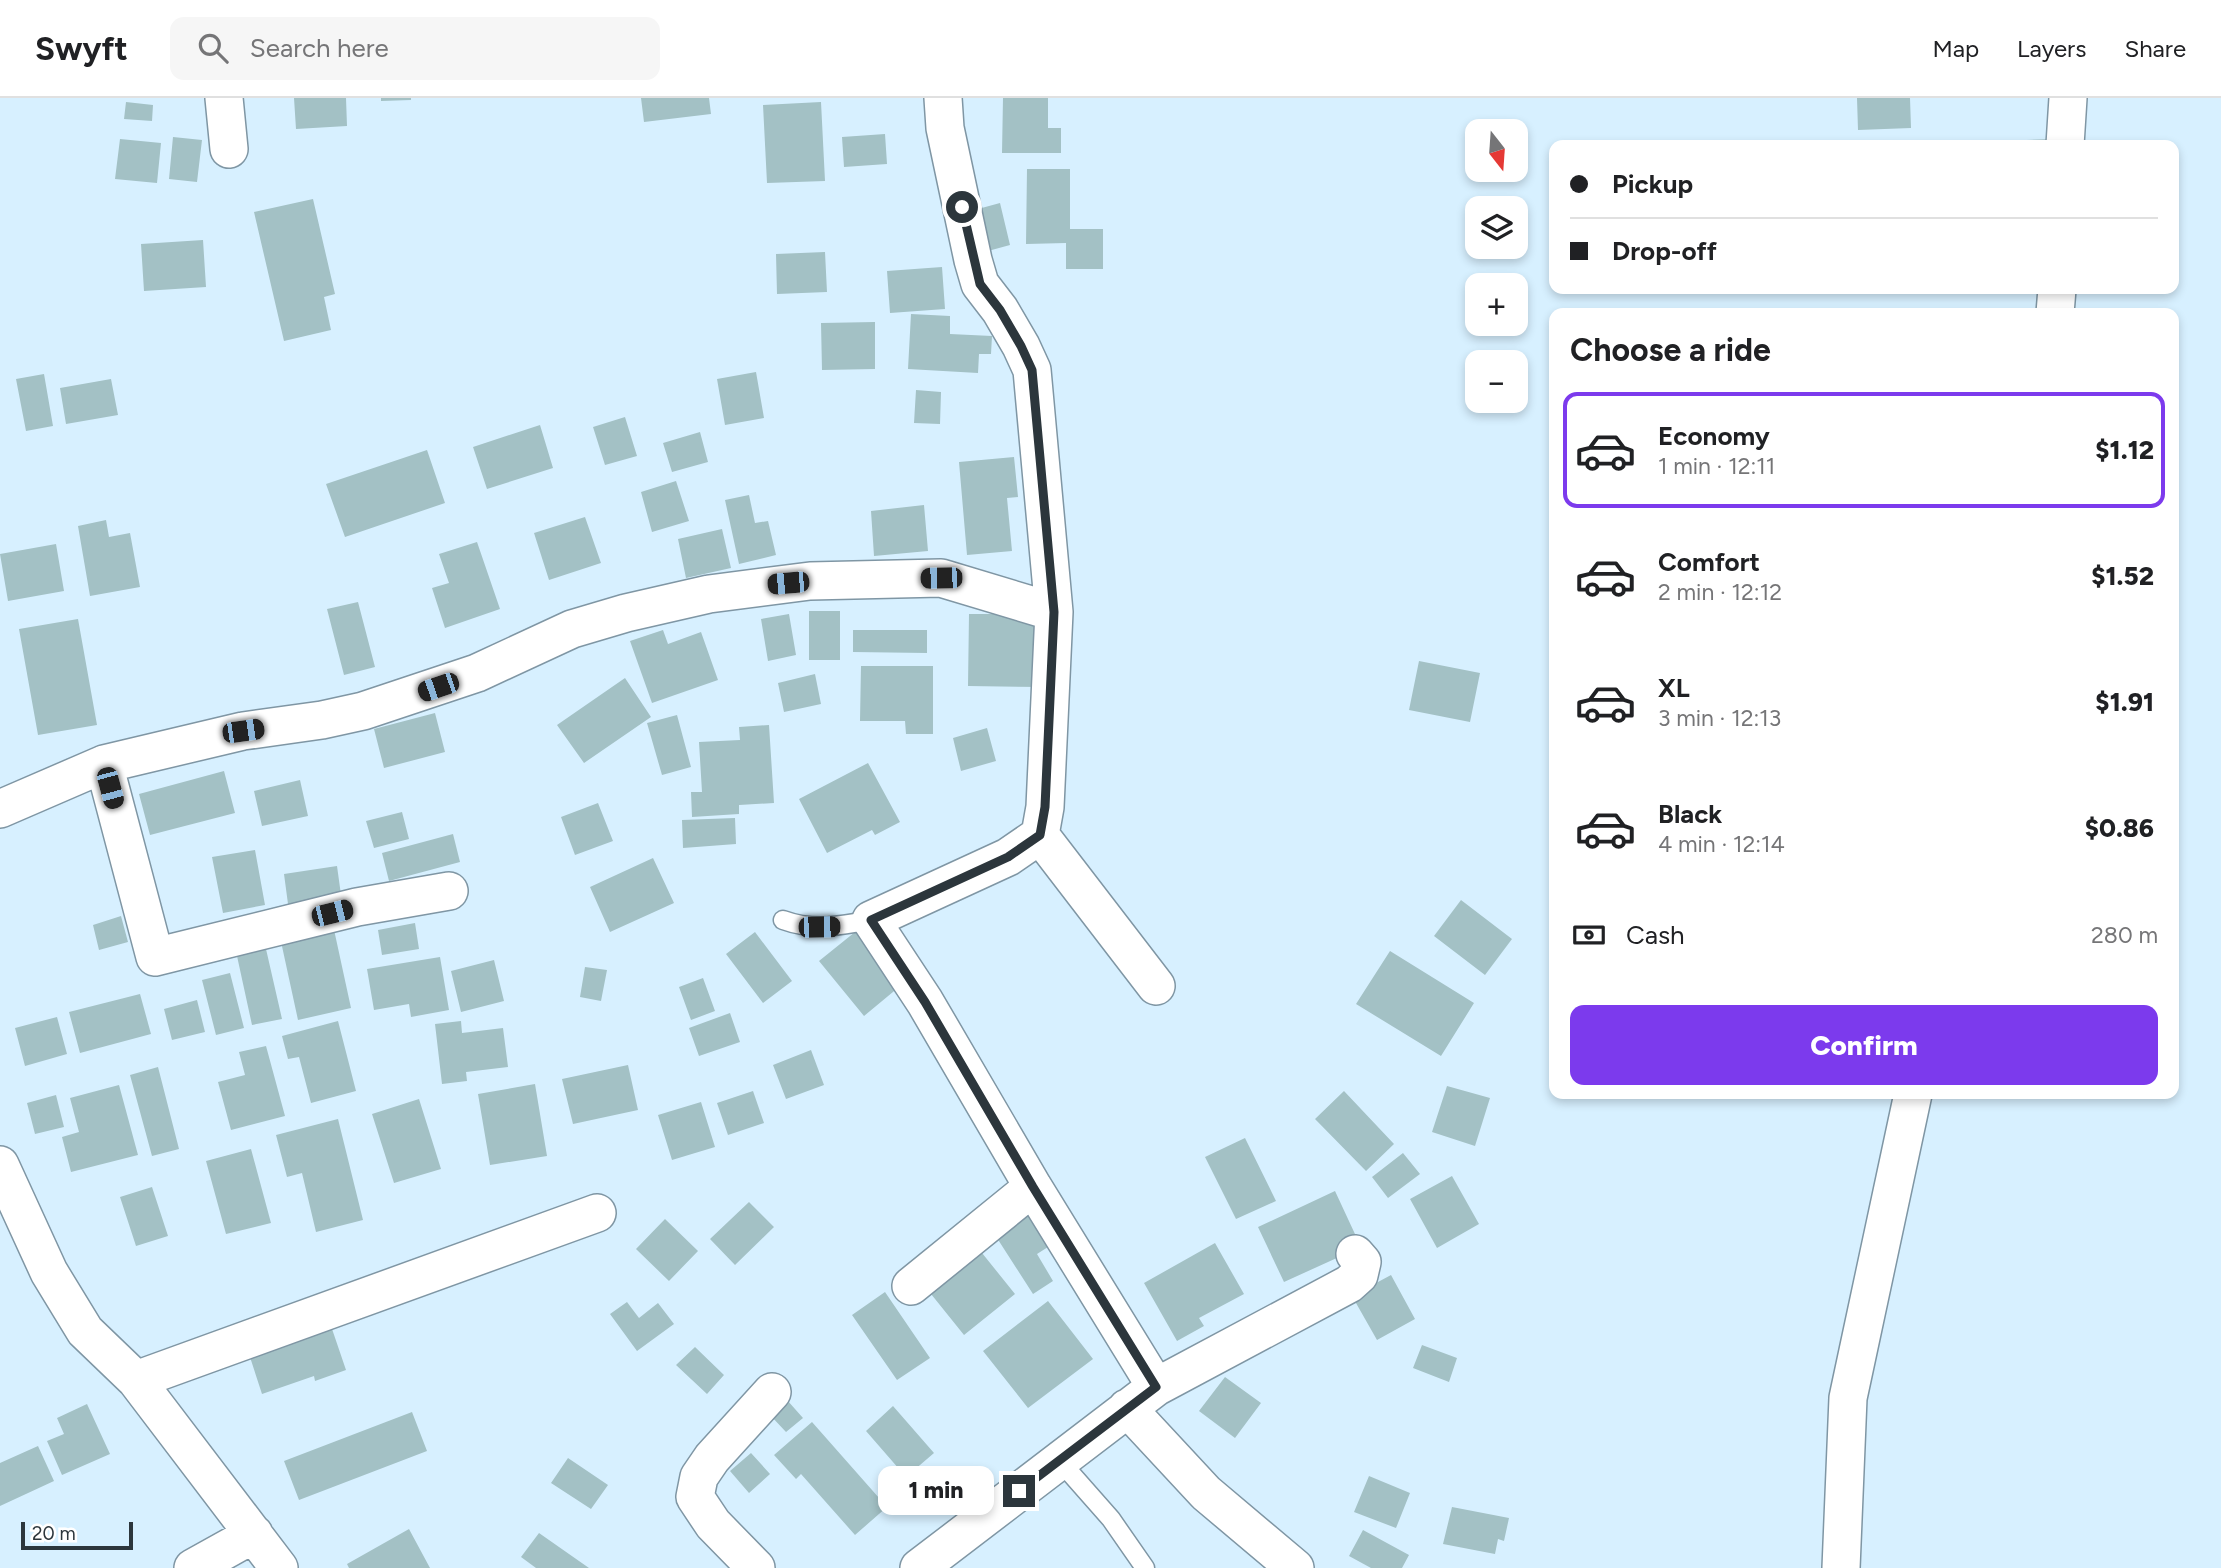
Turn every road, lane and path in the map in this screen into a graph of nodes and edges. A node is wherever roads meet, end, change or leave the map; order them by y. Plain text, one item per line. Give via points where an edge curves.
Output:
1 (224, 98) edge
2 (943, 98) edge
3 (2068, 98) edge
4 (2065, 140) edge
5 (229, 149) dead end
6 (1054, 612) junction
7 (104, 764) junction
8 (0, 809) edge
9 (1040, 835) junction
10 (449, 891) dead end
11 (783, 920) dead end
12 (871, 920) junction
13 (1156, 986) dead end
14 (1912, 1099) edge
15 (0, 1165) edge
16 (1033, 1187) junction
17 (597, 1213) dead end
18 (1355, 1254) dead end
19 (911, 1286) dead end
20 (136, 1380) junction
21 (1156, 1387) junction
22 (772, 1392) dead end
23 (1128, 1408) junction
24 (1059, 1460) junction
25 (254, 1534) junction
26 (193, 1568) edge
27 (279, 1568) edge
28 (757, 1568) edge
29 (919, 1568) edge
30 (1145, 1568) edge
31 (1295, 1568) edge
32 (1841, 1568) edge

1 - 5 street
2 - 6 street via 945,128 980,284 1000,310 1032,370
3 - 4 street
6 - 7 street via 941,578 810,581 732,591 572,629 477,673 363,711 243,731
6 - 9 street
7 - 8 street
7 - 10 street via 155,957 357,907
9 - 12 street via 1008,857
9 - 13 street
11 - 12 lane via 801,927 837,927
12 - 16 street via 925,1002
14 - 32 street via 1848,1398
15 - 20 street via 49,1272 85,1331
16 - 19 street
16 - 21 street
17 - 20 street
18 - 21 street via 1362,1262 1359,1275 1349,1284
20 - 25 street
21 - 23 street
22 - 28 street via 698,1477 695,1497 713,1524
23 - 24 street
23 - 31 street via 1206,1493
24 - 29 street
24 - 30 lane via 1111,1518
25 - 26 street
25 - 27 street

